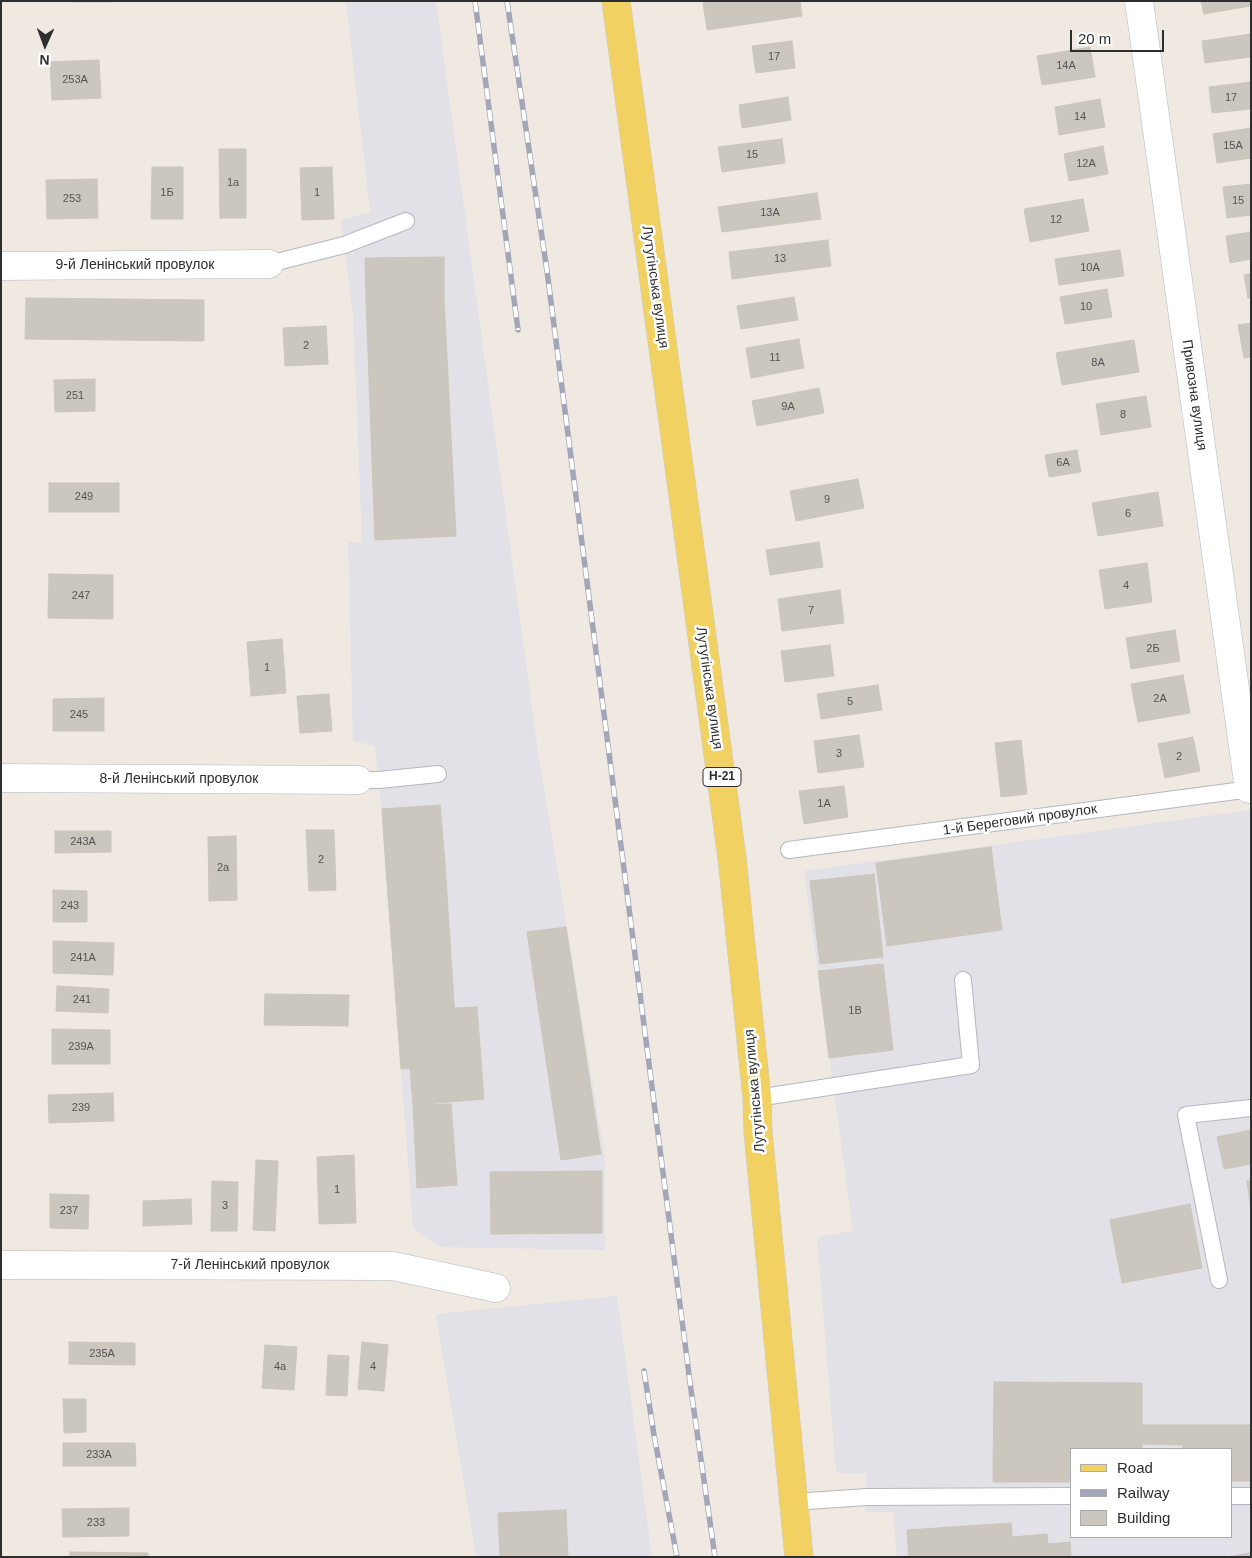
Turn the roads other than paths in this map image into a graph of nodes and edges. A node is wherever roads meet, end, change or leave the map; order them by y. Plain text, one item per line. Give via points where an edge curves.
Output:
1 (616, 1) edge
2 (1139, 1) edge
3 (406, 221) dead end
4 (269, 264) joint
5 (1, 266) edge
6 (438, 774) dead end
7 (1, 778) edge
8 (358, 780) joint
9 (1250, 789) edge
10 (789, 850) dead end
11 (963, 980) dead end
12 (757, 1098) junction
13 (1251, 1108) edge
14 (1, 1265) edge
15 (1219, 1280) dead end
16 (496, 1288) dead end
17 (1070, 1496) edge
18 (1232, 1496) edge
19 (1251, 1496) edge
20 (793, 1502) junction
21 (799, 1557) edge

1 - 12 main road, Лутугінська вулиця / Н-21 via 732,858
2 - 9 street, Привозна вулиця
3 - 4 lane via 344,245
4 - 5 street, 9-й Ленінський провулок
6 - 8 lane
7 - 8 street, 8-й Ленінський провулок
9 - 10 lane, 1-й Береговий провулок
11 - 12 lane via 971,1065
12 - 20 main road, Лутугінська вулиця / Н-21
13 - 15 lane via 1186,1115
14 - 16 street, 7-й Ленінський провулок via 393,1266
17 - 20 lane via 867,1497
18 - 19 lane
20 - 21 main road, Лутугінська вулиця / Н-21

